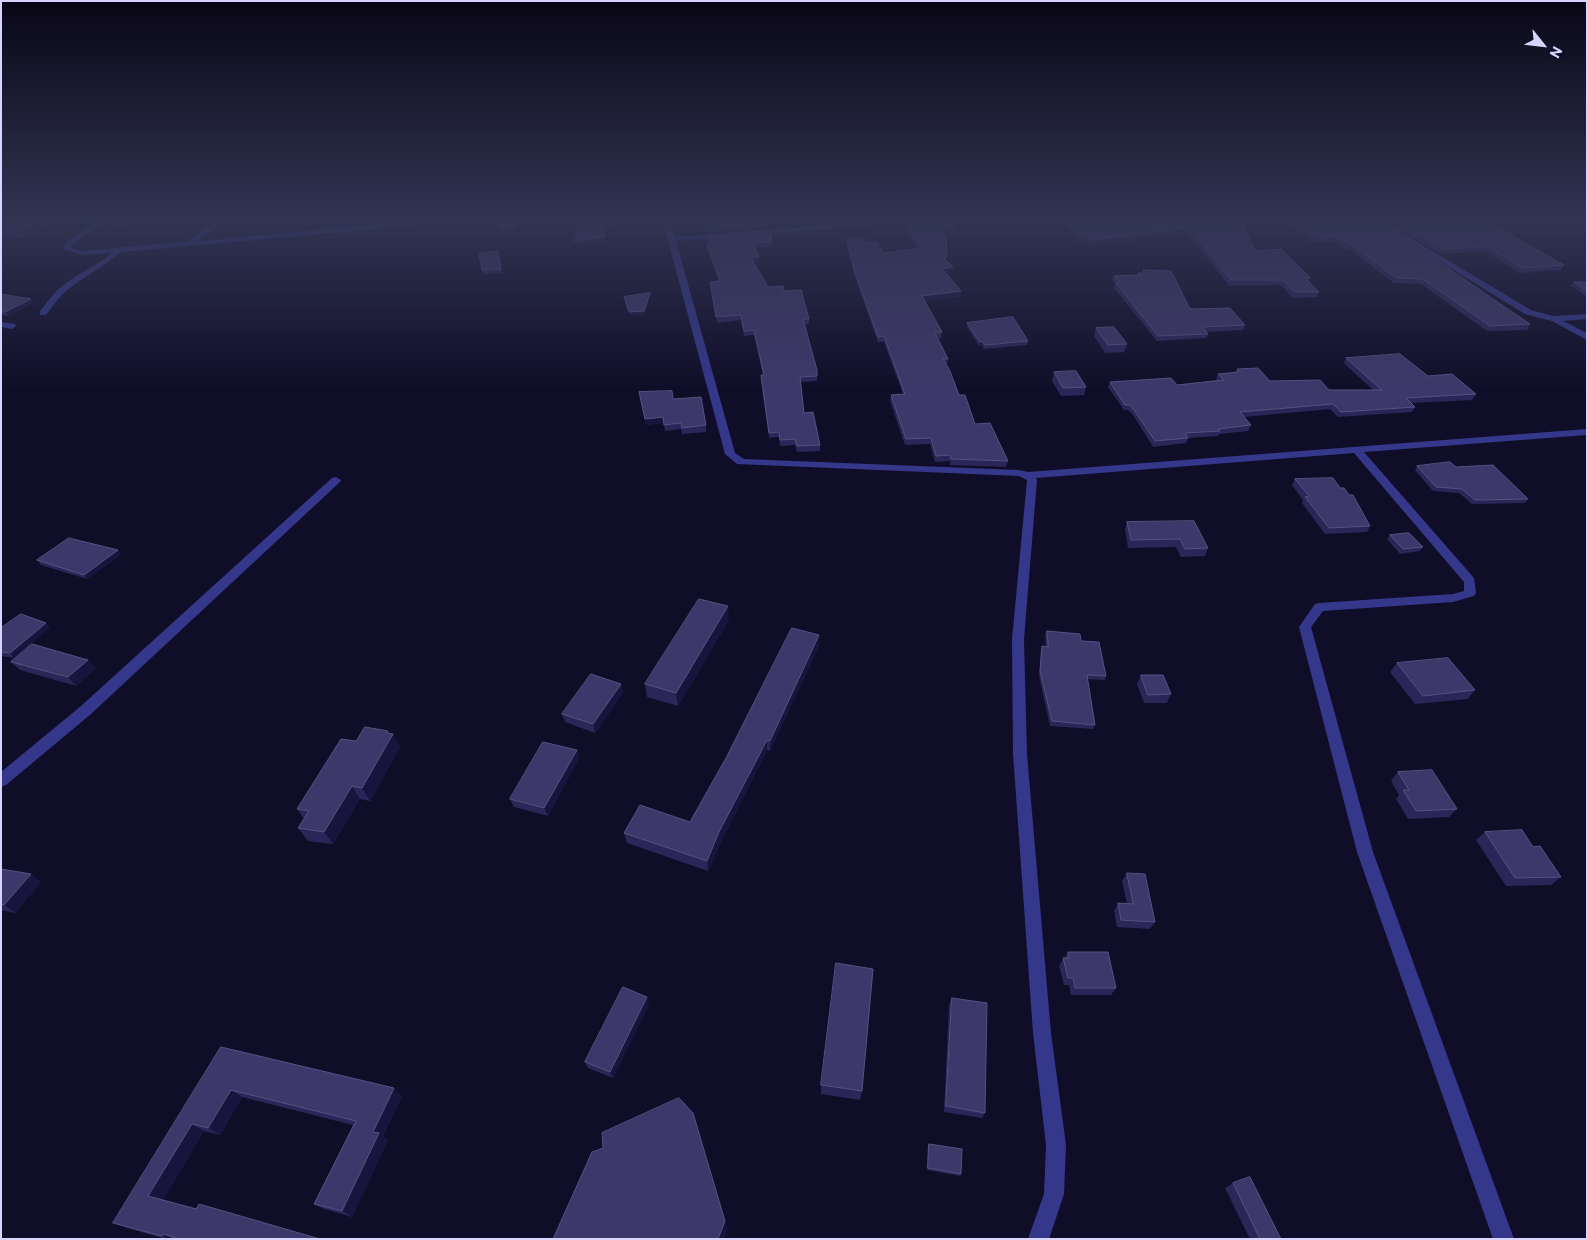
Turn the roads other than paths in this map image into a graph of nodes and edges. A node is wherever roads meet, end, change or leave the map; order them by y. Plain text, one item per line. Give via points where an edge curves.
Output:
1 (81, 276) edge
2 (682, 276) edge
3 (1468, 276) edge
4 (43, 313) dead end
5 (1587, 316) edge
6 (1553, 319) junction
7 (1, 324) edge
8 (12, 326) dead end
9 (1587, 337) edge
10 (1587, 432) edge
11 (1357, 450) junction
12 (1028, 475) junction
13 (336, 480) dead end
14 (1, 780) edge
15 (1038, 1239) edge
16 (1504, 1239) edge

1 - 4 street via 62,290
2 - 12 street via 730,454 734,458 741,462
3 - 6 street via 1528,312
5 - 6 street
6 - 9 street
7 - 8 street
10 - 11 street
11 - 12 street
11 - 16 street via 1470,581 1470,593 1453,598 1319,607 1305,627 1365,852
12 - 15 street via 1032,480 1018,638 1020,754 1042,1032 1056,1145 1054,1194
13 - 14 street via 86,710

